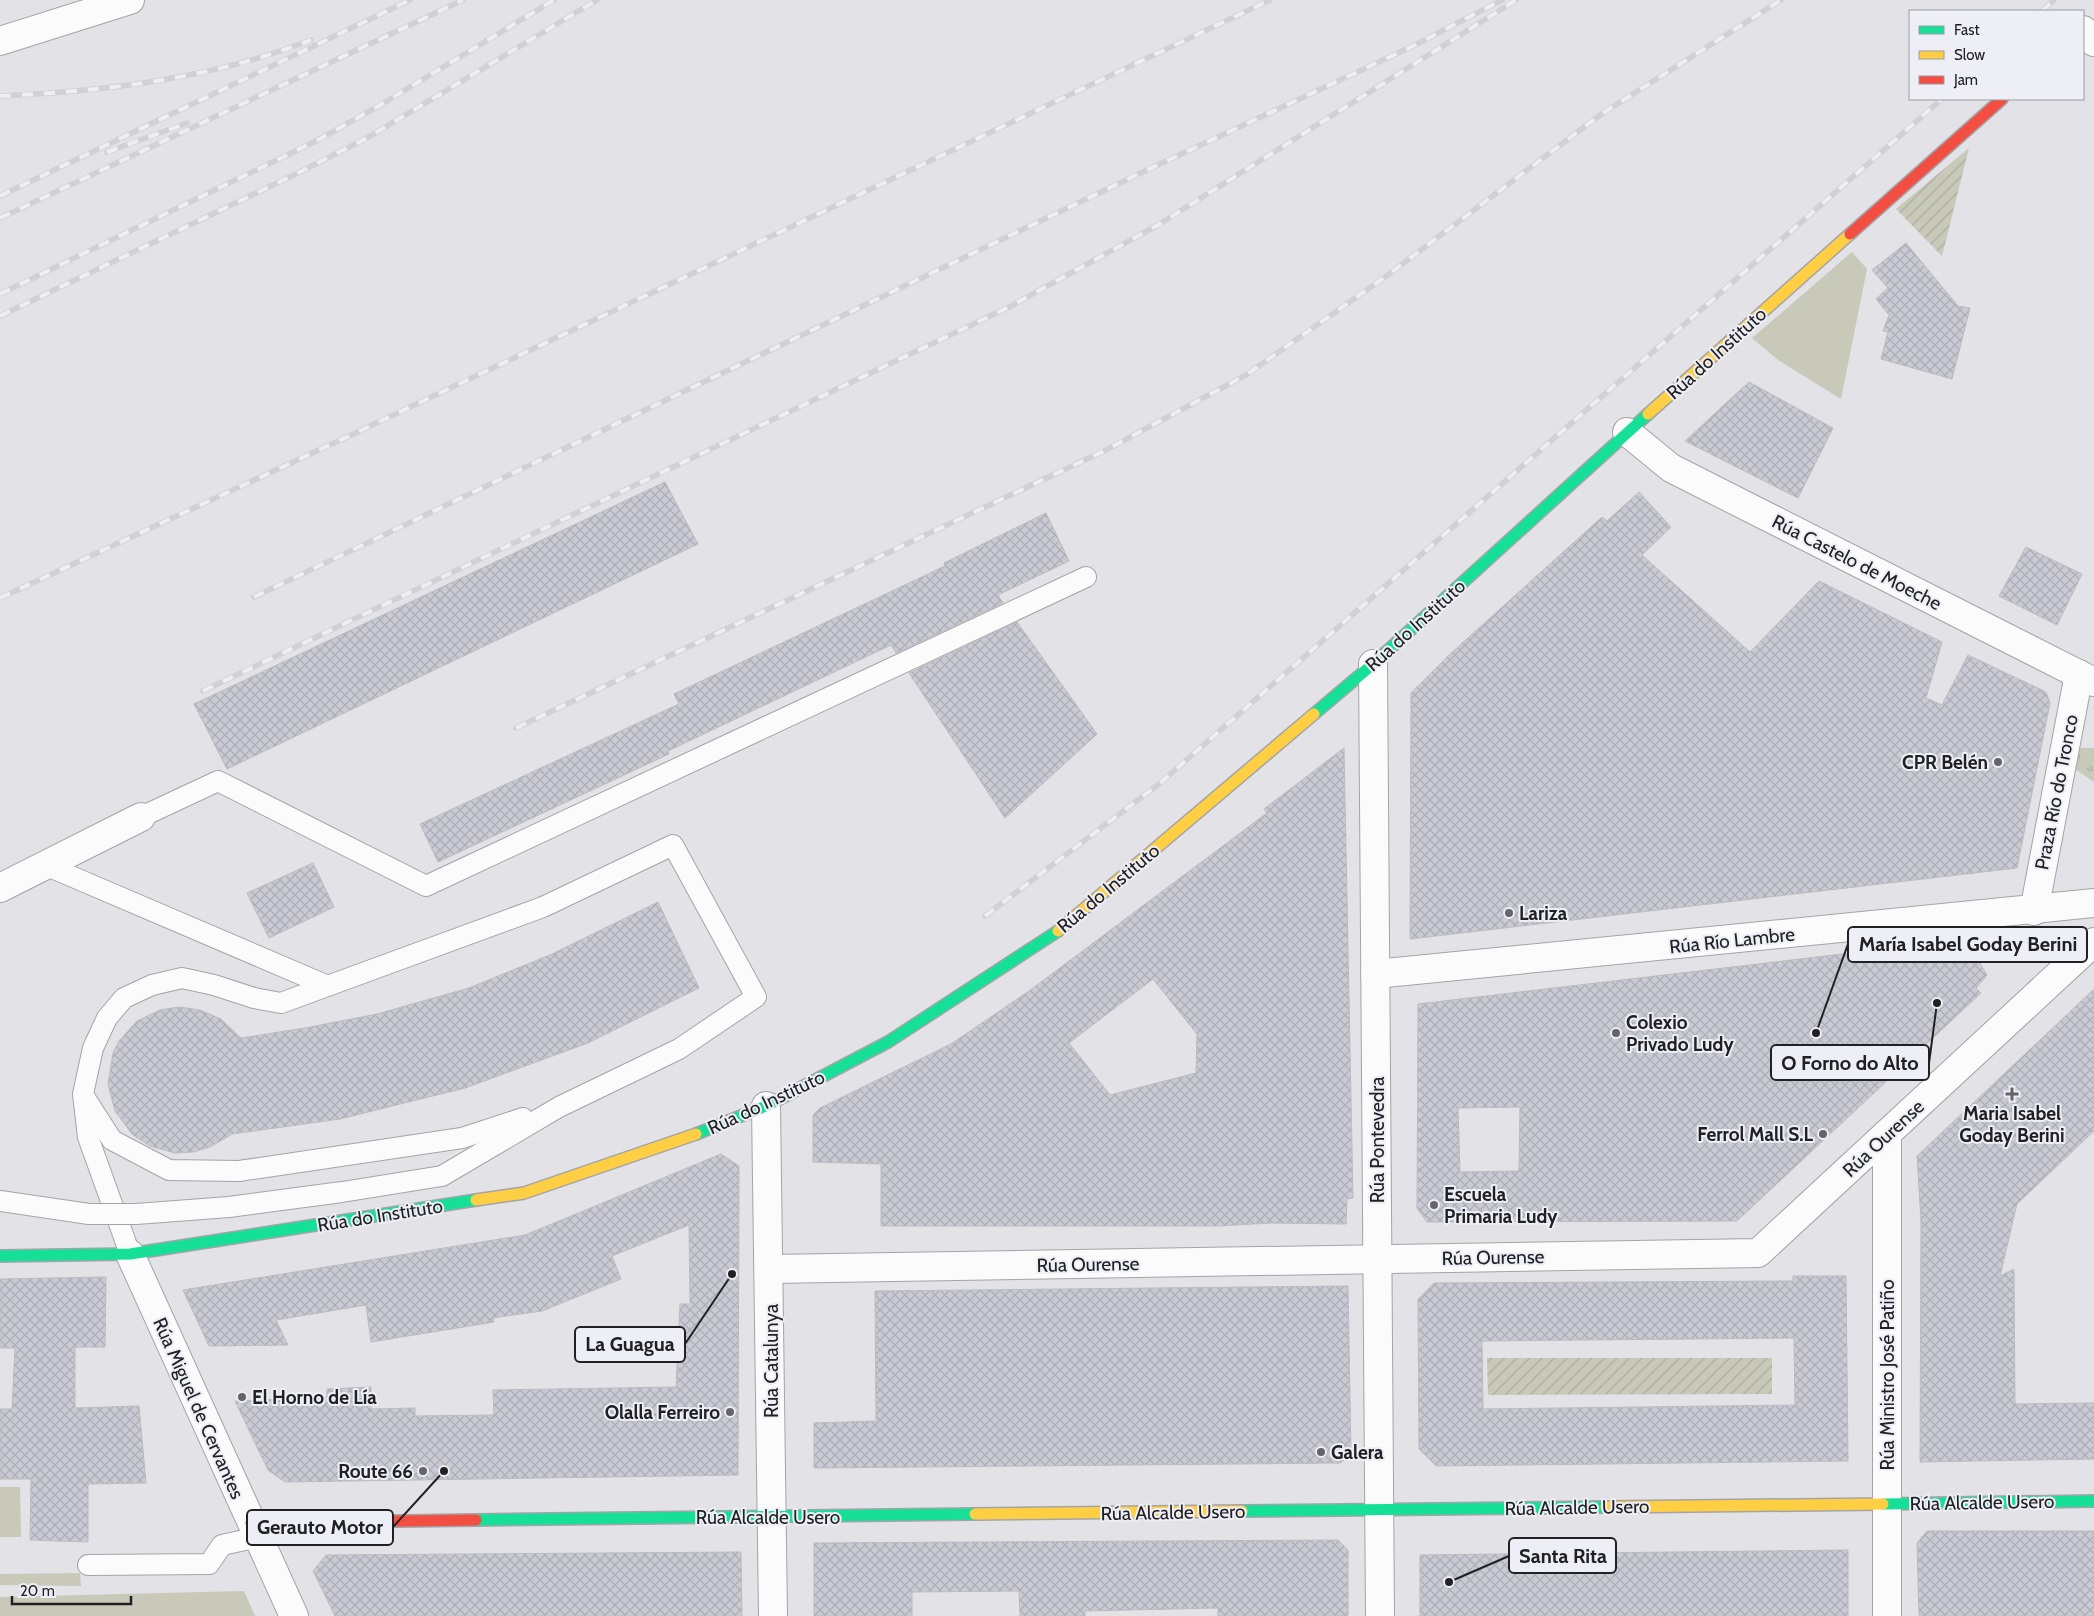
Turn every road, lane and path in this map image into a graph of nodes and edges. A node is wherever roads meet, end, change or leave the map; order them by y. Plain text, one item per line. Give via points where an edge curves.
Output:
1 (130, 0) edge
2 (2094, 17) edge
3 (2084, 27) edge
4 (2084, 29) edge
5 (0, 41) edge
6 (2094, 42) edge
7 (2001, 100) edge
8 (1626, 432) junction
9 (1086, 577) dead end
10 (1373, 664) junction
11 (2086, 678) edge
12 (141, 817) joint
13 (45, 866) junction
14 (0, 888) edge
15 (2091, 904) edge
16 (2034, 910) junction
17 (2094, 942) edge
18 (1375, 974) junction
19 (328, 986) junction
20 (83, 1094) junction
21 (559, 1106) junction
22 (766, 1106) junction
23 (1887, 1134) junction
24 (0, 1201) edge
25 (130, 1254) junction
26 (0, 1256) edge
27 (1378, 1259) junction
28 (770, 1269) junction
29 (2094, 1501) edge
30 (1887, 1503) junction
31 (1379, 1509) junction
32 (772, 1517) junction
33 (255, 1530) junction
34 (88, 1565) dead end
35 (294, 1616) edge
36 (773, 1616) edge
37 (1380, 1616) edge
38 (1887, 1616) edge

1 - 5 street
2 - 3 street
4 - 6 street
7 - 8 street, Rúa do Instituto
8 - 10 street, Rúa do Instituto
8 - 11 street, Rúa Castelo de Moeche via 1671,468
9 - 12 lane via 426,886 218,781
10 - 18 street, Rúa Pontevedra
10 - 22 street, Rúa do Instituto via 1052,936 888,1042
11 - 16 street, Praza Río do Tronco
12 - 13 street
13 - 14 street
13 - 19 lane
15 - 16 street, Rúa Río Lambre
16 - 18 street, Rúa Río Lambre
17 - 23 street, Rúa Ourense
18 - 27 street, Rúa Pontevedra
19 - 20 lane via 282,1003 182,978 152,985 124,998 107,1018 93,1048
19 - 21 lane via 542,907 672,845 756,997 679,1050
20 - 21 lane via 112,1140 169,1170 239,1171 462,1138
20 - 25 lane via 88,1137
21 - 24 lane, bridge via 442,1176 230,1207 136,1214 89,1214
22 - 25 street, Rúa do Instituto via 693,1135 524,1193
22 - 28 street, Rúa Catalunya
23 - 27 street, Rúa Ourense via 1758,1253
23 - 30 street, Rúa Ministro José Patiño
25 - 26 street, Rúa do Instituto
25 - 33 street, Rúa Miguel de Cervantes
27 - 28 street, Rúa Ourense
27 - 31 street, Rúa Pontevedra
28 - 32 street, Rúa Catalunya
29 - 30 street, Rúa Alcalde Usero
30 - 31 street, Rúa Alcalde Usero
30 - 38 street, Rúa Ministro José Patiño
31 - 32 street, Rúa Alcalde Usero
31 - 37 street, Rúa Pontevedra
32 - 33 street, Rúa Alcalde Usero
32 - 36 street, Rúa Catalunya
33 - 34 lane via 222,1545 209,1564
33 - 35 street, Rúa Miguel de Cervantes

